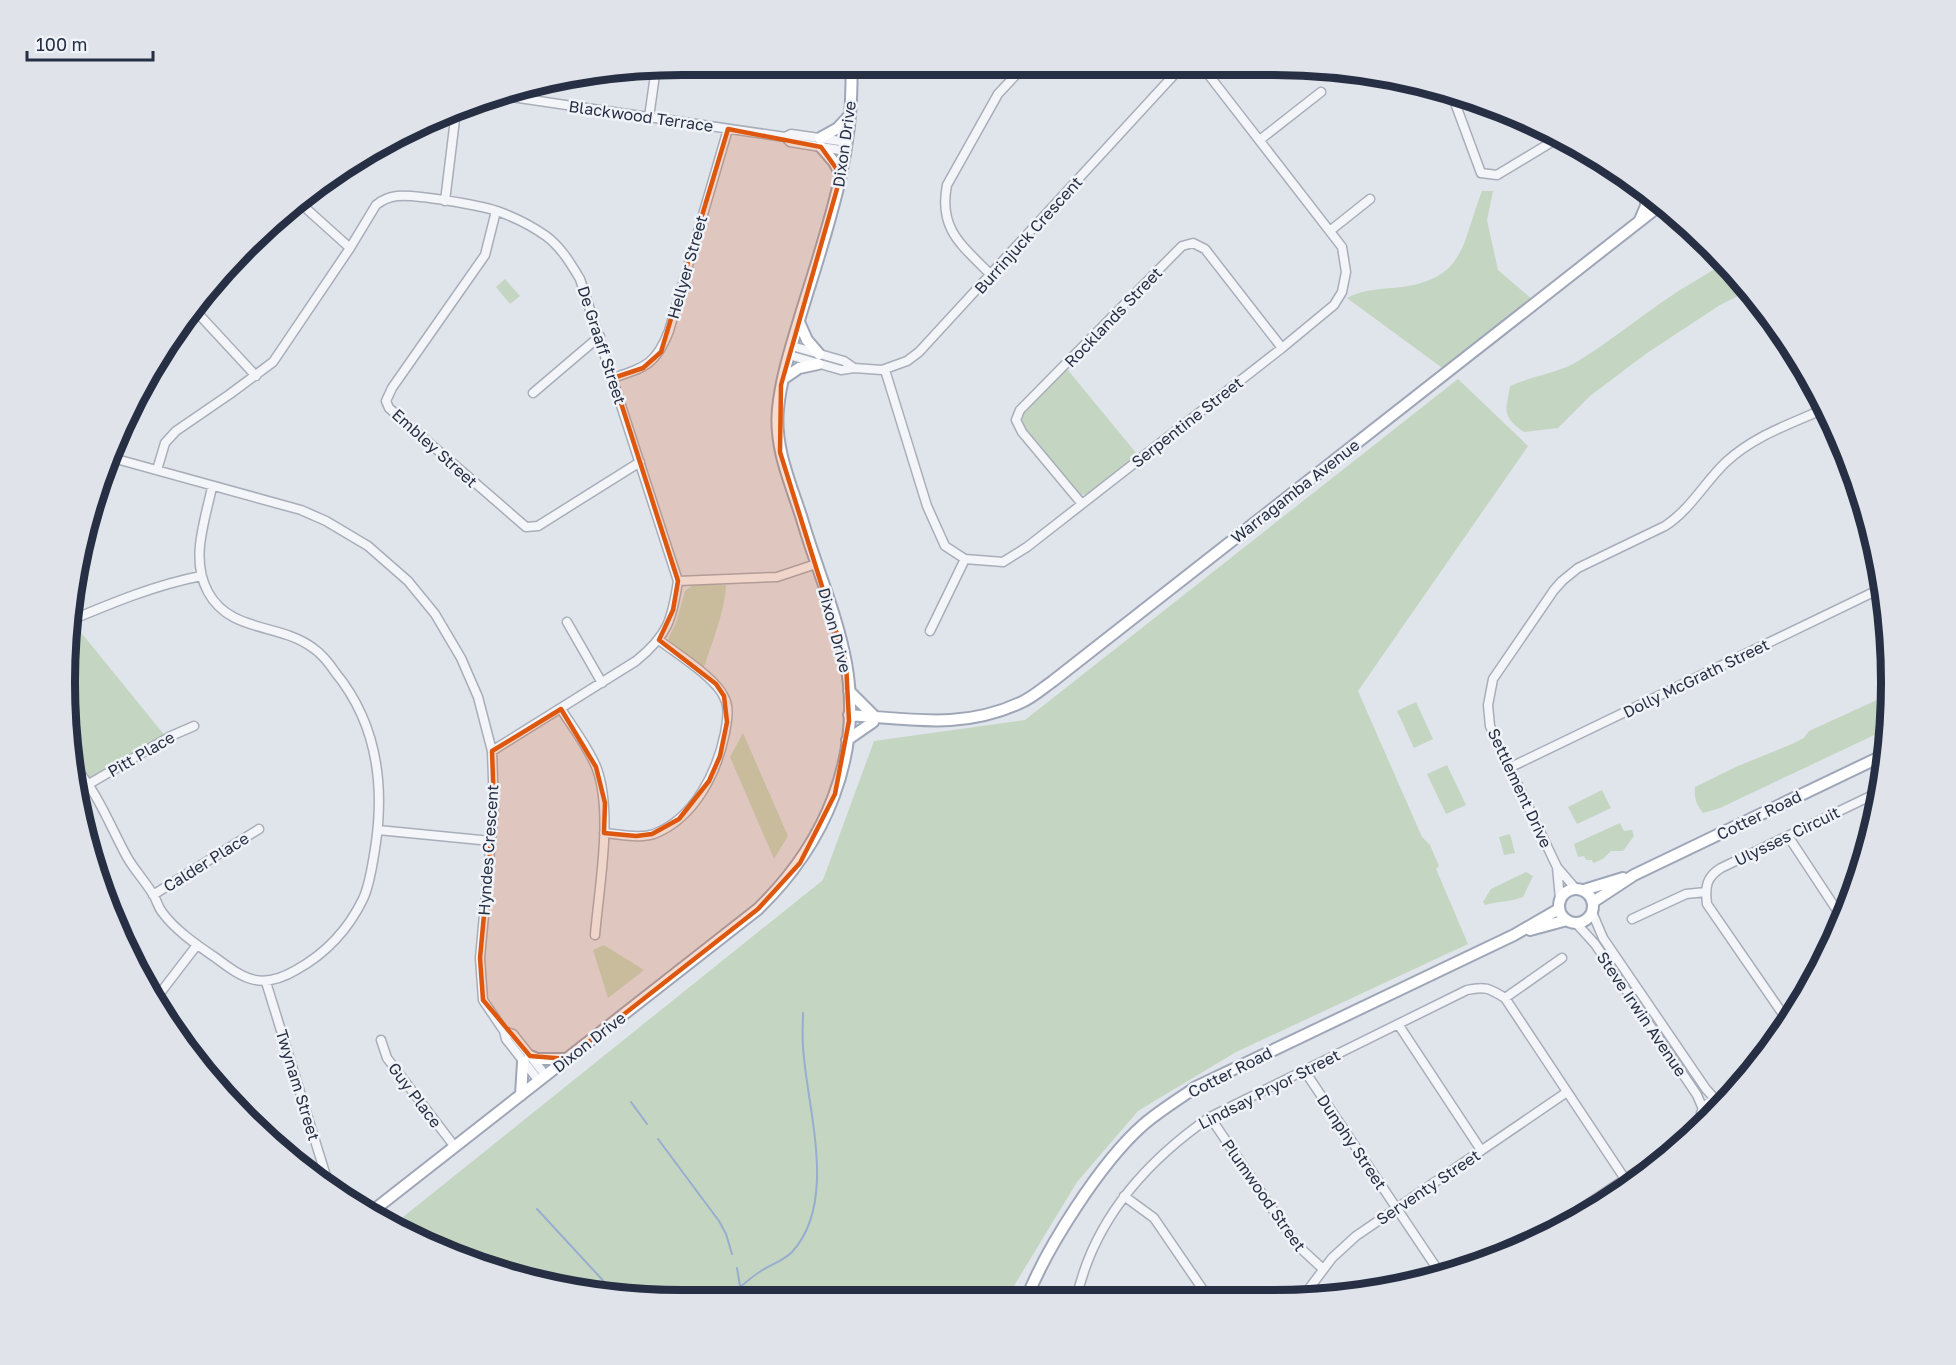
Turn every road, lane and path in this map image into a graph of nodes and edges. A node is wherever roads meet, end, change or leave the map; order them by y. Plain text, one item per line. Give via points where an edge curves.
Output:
1 (851, 75) edge
2 (1014, 75) edge
3 (1173, 75) edge
4 (1210, 75) edge
5 (655, 76) edge
6 (1321, 92) dead end
7 (518, 98) edge
8 (1455, 103) edge
9 (850, 115) junction
10 (649, 117) junction
11 (455, 119) edge
12 (728, 129) junction
13 (1261, 139) junction
14 (820, 143) junction
15 (1551, 143) edge
16 (847, 147) junction
17 (841, 175) junction
18 (1370, 199) dead end
19 (446, 201) junction
20 (1646, 203) edge
21 (305, 207) edge
22 (1654, 210) edge
23 (496, 211) junction
24 (1640, 220) junction
25 (1331, 230) junction
26 (350, 248) junction
27 (991, 275) junction
28 (199, 315) edge
29 (799, 322) junction
30 (600, 336) junction
31 (1282, 348) junction
32 (790, 351) junction
33 (819, 359) junction
34 (885, 370) junction
35 (256, 376) junction
36 (613, 378) junction
37 (783, 379) junction
38 (533, 393) dead end
39 (1817, 412) edge
40 (117, 459) edge
41 (640, 462) junction
42 (157, 470) junction
43 (212, 487) junction
44 (1082, 504) junction
45 (965, 559) junction
46 (816, 564) junction
47 (201, 576) junction
48 (678, 581) junction
49 (1874, 592) edge
50 (79, 617) edge
51 (567, 622) dead end
52 (930, 632) dead end
53 (659, 640) junction
54 (602, 683) junction
55 (849, 691) junction
56 (561, 709) junction
57 (849, 718) junction
58 (873, 719) junction
59 (194, 726) dead end
60 (847, 740) junction
61 (492, 751) junction
62 (1876, 759) edge
63 (1509, 768) junction
64 (83, 776) edge
65 (89, 784) junction
66 (1870, 796) edge
67 (259, 829) dead end
68 (378, 830) junction
69 (604, 833) junction
70 (1788, 836) junction
71 (491, 840) junction
72 (1557, 867) junction
73 (1634, 875) junction
74 (1580, 889) junction
75 (1706, 892) junction
76 (153, 895) junction
77 (1560, 904) junction
78 (1593, 907) junction
79 (1837, 910) edge
80 (1632, 919) dead end
81 (1571, 921) junction
82 (594, 935) dead end
83 (1514, 935) junction
84 (197, 945) junction
85 (1562, 958) dead end
86 (266, 982) junction
87 (160, 993) edge
88 (1505, 998) junction
89 (1783, 1014) edge
90 (1398, 1024) junction
91 (381, 1040) dead end
92 (526, 1059) junction
93 (567, 1059) junction
94 (1304, 1070) junction
95 (542, 1078) junction
96 (1568, 1092) junction
97 (521, 1095) junction
98 (1717, 1097) edge
99 (1701, 1114) edge
100 (1210, 1117) junction
101 (455, 1147) junction
102 (1481, 1150) junction
103 (325, 1173) edge
104 (1624, 1178) edge
105 (1124, 1196) junction
106 (377, 1208) edge
107 (1397, 1208) junction
108 (1436, 1267) edge
109 (1323, 1269) junction
110 (1308, 1289) edge
111 (1031, 1290) edge
112 (1079, 1290) edge
113 (1201, 1290) edge

1 - 9 main road, Dixon Drive
2 - 27 street via 998,94 947,185 944,201 952,235
3 - 27 street, Burrinjuck Crescent
4 - 13 street, Serpentine Street
5 - 10 street
6 - 13 street
7 - 10 street, Blackwood Terrace
8 - 15 street via 1481,173 1497,175
9 - 14 main road
9 - 16 main road, Dixon Drive
10 - 12 street, Blackwood Terrace
11 - 19 street
12 - 14 street, Blackwood Terrace via 785,137 792,134
12 - 36 street, Hellyer Street via 661,352 643,368
13 - 25 street, Serpentine Street
14 - 16 street, Blackwood Terrace
14 - 17 main road
16 - 17 main road, Dixon Drive
17 - 29 main road, Dixon Drive
18 - 25 street
19 - 23 street, De Graaff Street
19 - 26 street, De Graaff Street via 399,196 383,200
20 - 24 main road
21 - 26 street
22 - 24 main road, Warragamba Avenue
23 - 30 street, De Graaff Street via 526,224 557,246 580,279
23 - 41 street, Embley Street via 485,255 392,388 386,401 389,408 526,527 538,526
24 - 58 main road, Warragamba Avenue via 1024,701 961,720
25 - 31 street, Serpentine Street via 1342,247 1346,272 1342,292 1334,305
26 - 35 street, De Graaff Street via 284,348
27 - 34 street, Burrinjuck Crescent via 919,352
28 - 35 street
29 - 32 main road, Dixon Drive
29 - 33 main road
30 - 36 street, De Graaff Street
30 - 38 street
31 - 44 street, Serpentine Street
31 - 44 street, Rocklands Street via 1205,249 1193,243 1182,246 1020,410 1016,420
32 - 33 street, Burrinjuck Crescent
32 - 37 main road, Dixon Drive
33 - 34 street, Burrinjuck Crescent via 844,362 854,368
33 - 37 main road
34 - 45 street via 927,506 945,546
35 - 42 street, De Graaff Street via 176,430 165,443
36 - 41 street, De Graaff Street
37 - 46 main road, Dixon Drive via 777,418 780,452
39 - 63 street, Settlement Drive via 1750,443 1712,476 1678,518 1578,568 1562,580 1498,669 1490,688 1490,726
40 - 42 street, Hyndes Crescent
41 - 48 street, De Graaff Street
42 - 43 street, Hyndes Crescent
43 - 47 street via 200,544
43 - 61 street, Hyndes Crescent via 301,510 326,521 368,546 408,581 435,614 461,658 478,697
44 - 45 street, Serpentine Street via 1003,562
45 - 52 street
46 - 48 street via 777,577
46 - 55 main road, Dixon Drive via 842,646
47 - 50 street via 147,590
47 - 68 street via 213,600 228,615 313,647 346,685 366,724 377,760
48 - 53 street, De Graaff Street via 673,610
49 - 63 street, Dolly McGrath Street
51 - 54 street
53 - 54 street, De Graaff Street
53 - 69 street via 716,684 724,696 727,722 720,756 709,781 679,819 652,834
54 - 56 street, De Graaff Street
55 - 57 main road, Dixon Drive
55 - 58 main road
56 - 61 street, De Graaff Street
56 - 69 street via 598,773
57 - 58 main road, Warragamba Avenue
57 - 60 main road, Dixon Drive
58 - 60 main road
59 - 65 street, Pitt Place via 171,735
60 - 93 main road, Dixon Drive via 841,774 822,824 781,887
61 - 71 street, Hyndes Crescent
62 - 73 main road, Cotter Road
63 - 72 street, Settlement Drive
64 - 65 street
65 - 76 street via 137,874
66 - 70 street, Ulysses Circuit
67 - 76 street, Calder Place
68 - 71 street
68 - 86 street via 370,880 348,924 316,957
69 - 82 street
70 - 75 street, Ulysses Circuit via 1712,873
70 - 79 street
71 - 92 street, Hyndes Crescent via 480,958 483,1000 504,1031 513,1034
72 - 74 street, Settlement Drive
72 - 77 street, Settlement Drive
73 - 74 main road, Cotter Road
73 - 78 main road, Cotter Road
74 - 77 main road via 1566,892
74 - 78 main road via 1588,893
75 - 80 street via 1686,894
75 - 89 street via 1707,904
76 - 84 street via 160,910
77 - 81 main road
77 - 83 main road, Cotter Road
78 - 81 main road via 1586,920
78 - 98 street, Steve Irwin Avenue via 1603,938 1706,1089
81 - 83 main road, Cotter Road
81 - 99 street, Steve Irwin Avenue via 1595,944 1693,1088
83 - 111 main road, Cotter Road via 1245,1063 1162,1111 1143,1125 1096,1180 1047,1255
84 - 86 street via 238,975
84 - 87 street
85 - 88 street
86 - 103 street, Twynam Street
88 - 90 street, Lindsay Pryor Street via 1482,987 1467,990
88 - 96 street
90 - 94 street, Lindsay Pryor Street
90 - 102 street
91 - 101 street, Guy Place via 387,1058
92 - 93 main road
92 - 95 street, Hyndes Crescent
92 - 97 main road
93 - 95 main road, Dixon Drive
94 - 100 street, Lindsay Pryor Street
94 - 107 street, Dunphy Street
95 - 97 main road, Dixon Drive
96 - 102 street, Serventy Street
96 - 104 street
97 - 101 main road, Dixon Drive
100 - 105 street, Lindsay Pryor Street via 1179,1138
100 - 109 street, Plumwood Street via 1296,1244
101 - 106 main road, Dixon Drive
102 - 107 street, Serventy Street
105 - 112 street, Lindsay Pryor Street via 1088,1260
105 - 113 street via 1154,1218
107 - 108 street, Dunphy Street
107 - 109 street, Serventy Street via 1356,1236
109 - 110 street, Serventy Street

